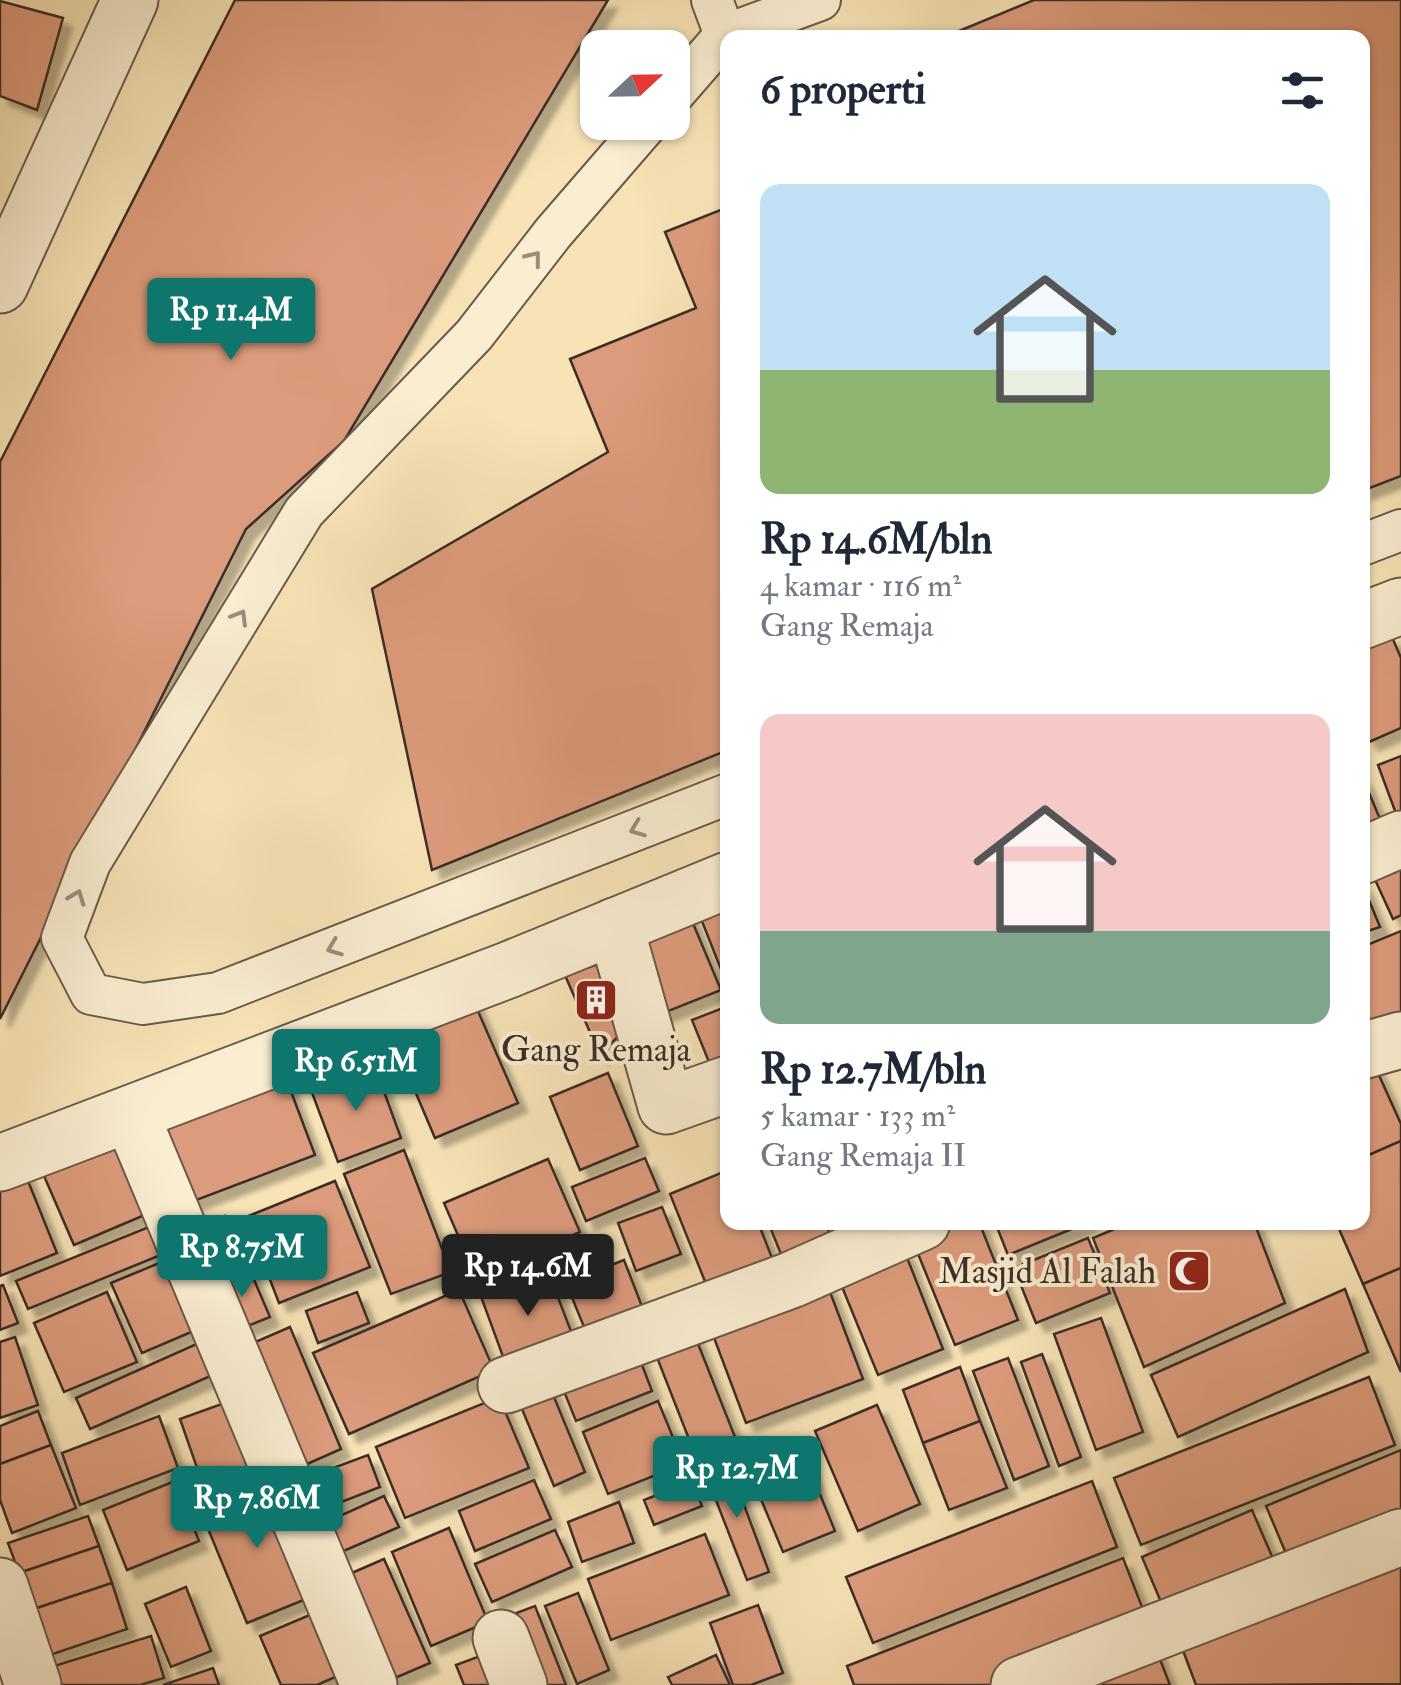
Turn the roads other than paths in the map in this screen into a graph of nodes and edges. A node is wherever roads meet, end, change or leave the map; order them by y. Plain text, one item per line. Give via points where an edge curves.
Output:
1 (130, 0) edge
2 (820, 0) edge
3 (719, 18) edge
4 (690, 66) edge
5 (633, 140) edge
6 (0, 285) edge
7 (1401, 530) edge
8 (1370, 543) edge
9 (1401, 606) edge
10 (1370, 618) edge
11 (720, 797) edge
12 (1401, 840) edge
13 (1370, 853) edge
14 (720, 883) edge
15 (615, 926) junction
16 (1401, 1040) edge
17 (1370, 1049) edge
18 (720, 1087) edge
19 (131, 1115) junction
20 (0, 1163) edge
21 (904, 1230) edge
22 (506, 1386) dead end
23 (1401, 1536) edge
24 (0, 1586) edge
25 (33, 1685) edge
26 (368, 1685) edge
27 (1019, 1685) edge

1 - 6 street
2 - 3 lane
3 - 4 lane
11 -> 5 lane via 218,993 143,1004 91,994 62,938 90,863 304,512 474,335
7 - 8 lane
9 - 10 street
12 - 13 street
14 - 15 street
15 - 18 street via 666,1106
15 - 19 street
16 - 17 street
19 - 20 street
19 - 26 street
21 - 22 street via 791,1280
23 - 27 street
24 - 25 street

